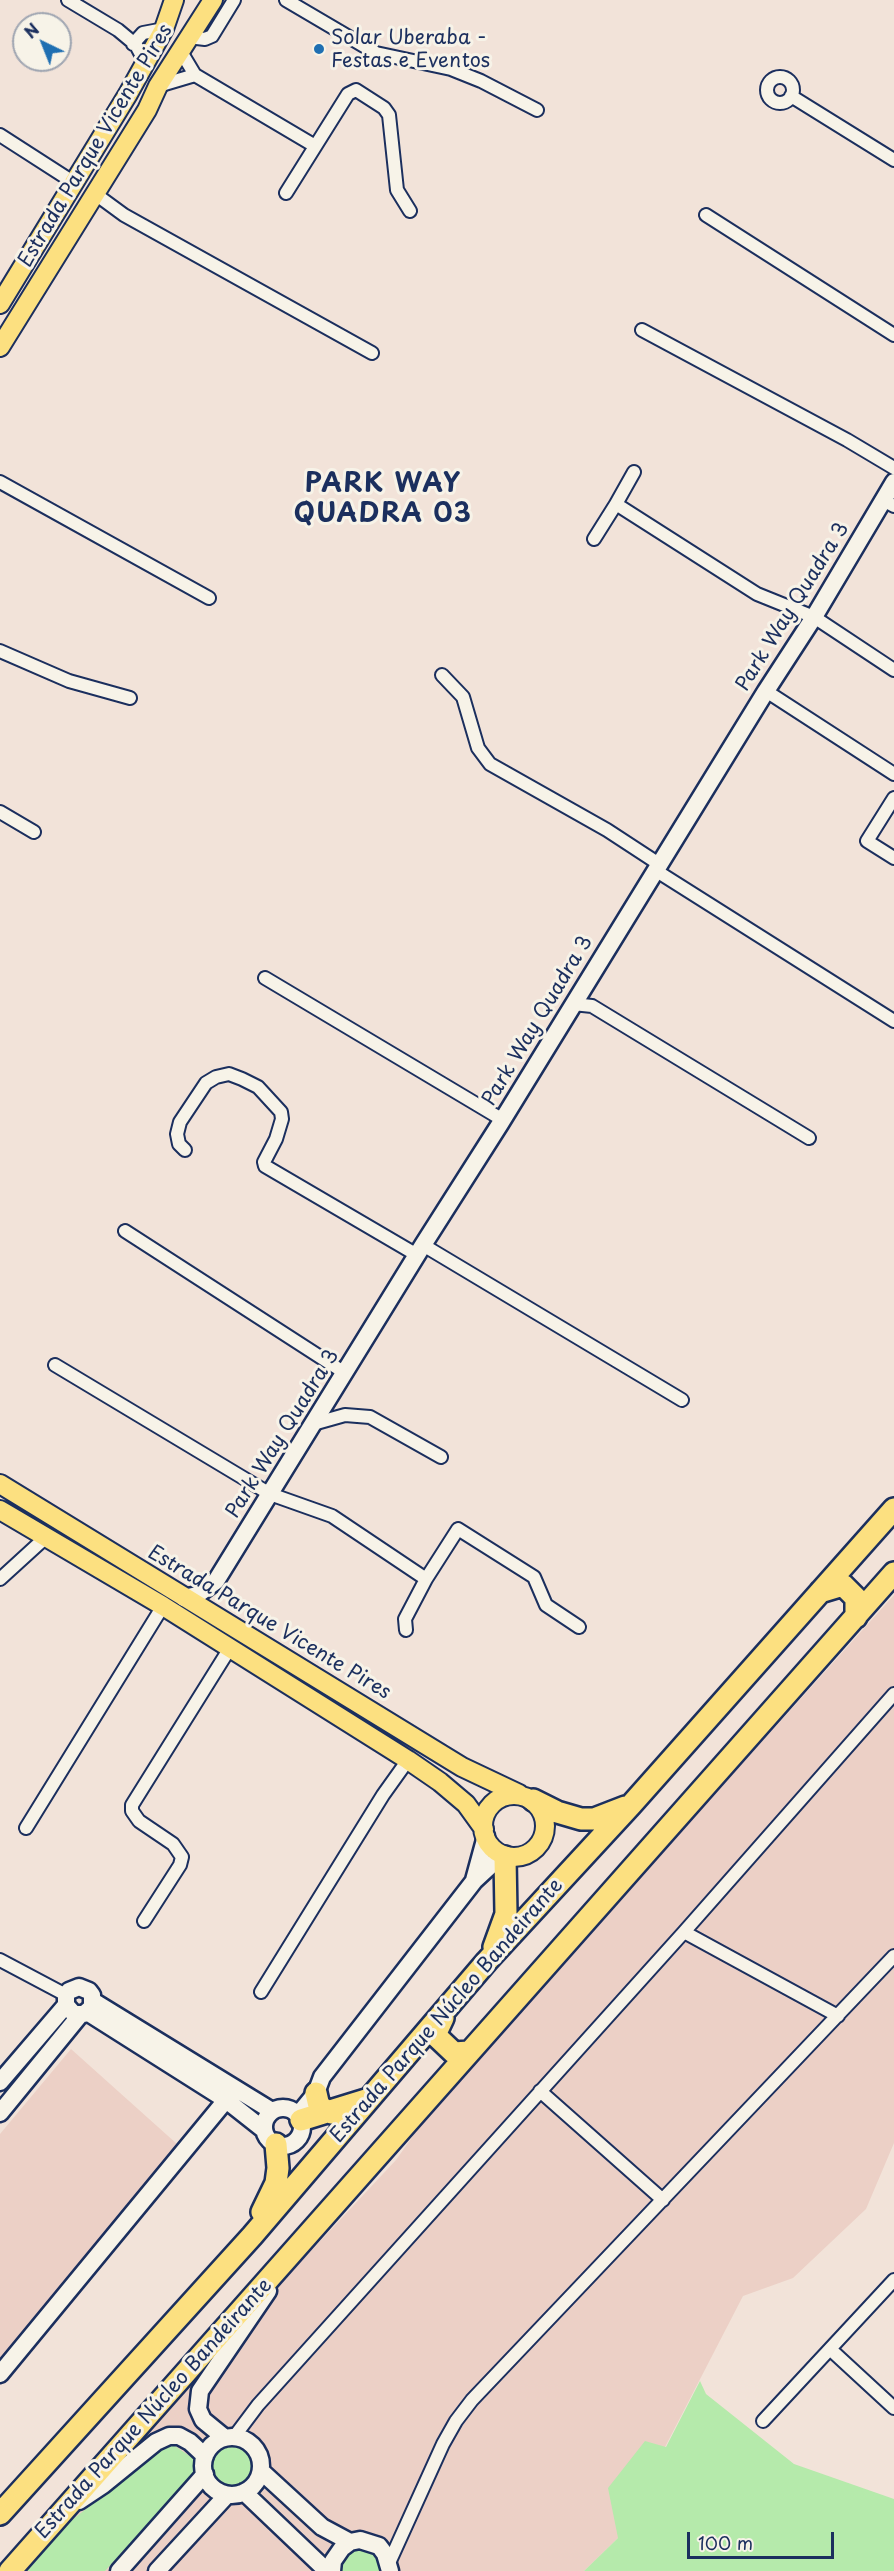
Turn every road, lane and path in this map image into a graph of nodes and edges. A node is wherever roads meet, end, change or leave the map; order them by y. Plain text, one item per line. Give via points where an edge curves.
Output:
1 (68, 0) edge
2 (174, 0) edge
3 (213, 0) edge
4 (234, 0) edge
5 (286, 0) edge
6 (164, 29) junction
7 (133, 44) junction
8 (184, 44) junction
9 (145, 62) junction
10 (195, 75) junction
11 (158, 86) junction
12 (791, 96) dead end
13 (537, 110) dead end
14 (0, 135) edge
15 (315, 146) junction
16 (894, 160) edge
17 (73, 182) junction
18 (94, 192) junction
19 (286, 192) dead end
20 (410, 211) dead end
21 (706, 215) dead end
22 (0, 304) edge
23 (642, 330) dead end
24 (894, 335) edge
25 (0, 347) edge
26 (372, 353) dead end
27 (894, 468) edge
28 (634, 471) dead end
29 (0, 482) edge
30 (894, 482) edge
31 (889, 503) edge
32 (616, 504) junction
33 (594, 539) dead end
34 (209, 598) dead end
35 (814, 617) junction
36 (0, 651) edge
37 (894, 670) edge
38 (442, 675) dead end
39 (766, 691) junction
40 (130, 698) dead end
41 (894, 774) edge
42 (894, 798) edge
43 (0, 812) edge
44 (34, 832) dead end
45 (894, 858) edge
46 (657, 867) junction
47 (265, 978) dead end
48 (583, 988) junction
49 (573, 1004) junction
50 (592, 1006) junction
51 (894, 1021) edge
52 (503, 1120) junction
53 (809, 1138) dead end
54 (185, 1150) dead end
55 (125, 1231) dead end
56 (420, 1250) junction
57 (55, 1365) dead end
58 (345, 1373) junction
59 (682, 1400) dead end
60 (314, 1424) junction
61 (441, 1457) dead end
62 (0, 1484) edge
63 (270, 1494) junction
64 (894, 1509) edge
65 (0, 1510) edge
66 (45, 1538) junction
67 (894, 1573) edge
68 (0, 1579) edge
69 (426, 1579) junction
70 (216, 1581) junction
71 (820, 1592) junction
72 (184, 1598) junction
73 (163, 1606) junction
74 (215, 1614) junction
75 (856, 1617) junction
76 (579, 1627) dead end
77 (406, 1630) dead end
78 (230, 1648) junction
79 (892, 1699) edge
80 (408, 1760) junction
81 (526, 1797) junction
82 (631, 1805) junction
83 (26, 1828) dead end
84 (485, 1832) junction
85 (503, 1856) junction
86 (474, 1881) junction
87 (144, 1921) dead end
88 (684, 1932) junction
89 (894, 1956) edge
90 (0, 1960) edge
91 (487, 1961) junction
92 (261, 1992) dead end
93 (66, 2000) junction
94 (87, 2009) junction
95 (446, 2012) junction
96 (838, 2016) junction
97 (469, 2052) junction
98 (14, 2065) junction
99 (29, 2078) junction
100 (0, 2082) edge
101 (319, 2085) junction
102 (540, 2091) junction
103 (370, 2099) junction
104 (226, 2100) junction
105 (272, 2111) junction
106 (0, 2113) edge
107 (331, 2113) junction
108 (296, 2115) junction
109 (270, 2137) junction
110 (663, 2200) junction
111 (252, 2236) junction
112 (292, 2253) junction
113 (894, 2280) edge
114 (830, 2349) junction
115 (0, 2374) edge
116 (894, 2408) edge
117 (763, 2421) dead end
118 (229, 2437) junction
119 (205, 2456) junction
120 (261, 2471) junction
121 (205, 2474) junction
122 (236, 2493) junction
123 (296, 2505) junction
124 (66, 2510) junction
125 (0, 2514) edge
126 (279, 2524) junction
127 (350, 2542) junction
128 (389, 2567) edge
129 (10, 2571) edge
130 (118, 2571) edge
131 (157, 2571) edge
132 (327, 2571) edge
133 (332, 2571) edge

1 - 7 street
2 - 6 main road, Estrada Parque Vicente Pires
3 - 8 main road, Estrada Parque Vicente Pires
4 - 8 street via 212,36
5 - 13 street via 376,53 451,69
6 - 7 street via 143,33
6 - 9 main road, Estrada Parque Vicente Pires
7 - 9 street
8 - 10 street
8 - 11 main road, Estrada Parque Vicente Pires
9 - 17 main road, Estrada Parque Vicente Pires
10 - 11 street
10 - 15 street
11 - 18 main road, Estrada Parque Vicente Pires
12 - 16 street
14 - 17 street
15 - 19 street
15 - 20 street via 353,90 384,108 389,115 397,190
17 - 22 main road, Estrada Parque Vicente Pires
18 - 25 main road, Estrada Parque Vicente Pires
18 - 26 street via 124,215
21 - 24 street
23 - 27 street
28 - 32 street
29 - 34 street
30 - 31 street, Park Way Quadra 3
31 - 35 street, Park Way Quadra 3
32 - 33 street
32 - 35 street via 757,594
35 - 37 street
35 - 39 street, Park Way Quadra 3
36 - 40 street via 54,675
38 - 46 street via 463,697 478,748 490,764 607,830
39 - 41 street
39 - 46 street, Park Way Quadra 3
42 - 45 street via 867,841
43 - 44 street
46 - 48 street, Park Way Quadra 3
46 - 51 street
47 - 52 street
48 - 49 street, Park Way Quadra 3
48 - 50 street
49 - 50 street
49 - 52 street, Park Way Quadra 3
50 - 53 street
52 - 56 street, Park Way Quadra 3
54 - 56 street via 177,1134 180,1122 206,1083 229,1074 243,1078 258,1087 281,1112 265,1166
55 - 58 street
56 - 58 street, Park Way Quadra 3
56 - 59 street
57 - 63 street
58 - 60 street, Park Way Quadra 3
60 - 61 street via 345,1415 370,1417
60 - 63 street, Park Way Quadra 3
62 - 72 main road, Estrada Parque Vicente Pires
63 - 69 street via 332,1516
63 - 70 street, Park Way Quadra 3
64 - 71 highway, Estrada Parque Núcleo Bandeirante
65 - 66 main road, Estrada Parque Vicente Pires
66 - 68 street
66 - 73 main road, Estrada Parque Vicente Pires
67 - 75 highway, Estrada Parque Núcleo Bandeirante
69 - 76 street via 458,1529 534,1577 546,1605
69 - 77 street via 405,1619
70 - 72 street, Park Way Quadra 3 via 197,1595
70 - 74 street, Park Way Quadra 3
71 - 75 highway via 843,1585 856,1598
71 - 82 highway, Estrada Parque Núcleo Bandeirante
72 - 74 main road, Estrada Parque Vicente Pires
73 - 78 main road, Estrada Parque Vicente Pires
73 - 83 street
74 - 81 main road, Estrada Parque Vicente Pires via 462,1767
75 - 97 highway, Estrada Parque Núcleo Bandeirante
78 - 80 main road, Estrada Parque Vicente Pires
78 - 87 street via 132,1805 139,1821 173,1844 182,1857
79 - 88 street
80 - 84 main road, Estrada Parque Vicente Pires via 466,1804
80 - 92 street
81 - 82 highway via 581,1819
81 - 84 main road via 511,1794 496,1800 486,1813
81 - 85 main road via 543,1813 543,1836 529,1853 514,1858
82 - 91 highway, Estrada Parque Núcleo Bandeirante
84 - 85 main road, Estrada Parque Vicente Pires via 489,1846
84 - 86 street
85 - 86 street
85 - 91 highway via 506,1914
86 - 101 street
88 - 96 street
88 - 102 street
89 - 96 street
90 - 93 street
91 - 95 highway, Estrada Parque Núcleo Bandeirante
93 - 94 street via 74,2014
93 - 94 street via 74,1988 89,1991
93 - 98 street
94 - 99 street
94 - 104 street
94 - 105 street
95 - 97 highway via 435,2035 454,2053
95 - 103 highway, Estrada Parque Núcleo Bandeirante
96 - 110 street
97 - 112 highway, Estrada Parque Núcleo Bandeirante
98 - 99 street
98 - 100 street
99 - 106 street
101 - 107 highway via 319,2106
101 - 108 street
102 - 110 street
102 - 118 street
103 - 107 highway
103 - 111 highway, Estrada Parque Núcleo Bandeirante
104 - 109 street
104 - 115 street
105 - 108 street
105 - 109 street via 266,2120
107 - 108 highway
108 - 109 street via 301,2131 296,2140 287,2145
109 - 111 highway via 278,2168 276,2183
110 - 128 street via 456,2421
111 - 125 highway, Estrada Parque Núcleo Bandeirante
112 - 118 street via 200,2391 198,2409 203,2420
112 - 124 highway, Estrada Parque Núcleo Bandeirante
113 - 114 street
114 - 116 street
114 - 117 street
118 - 119 street via 217,2442
118 - 120 street via 249,2442 255,2448 260,2455
119 - 121 street
119 - 124 street via 179,2436 168,2436
120 - 122 street via 258,2480
120 - 123 street
121 - 122 street via 213,2488
121 - 130 street
122 - 126 street
122 - 131 street
123 - 126 street
123 - 127 street via 322,2528
124 - 129 highway, Estrada Parque Núcleo Bandeirante
126 - 132 street
127 - 128 street via 379,2546
127 - 133 street via 337,2554

